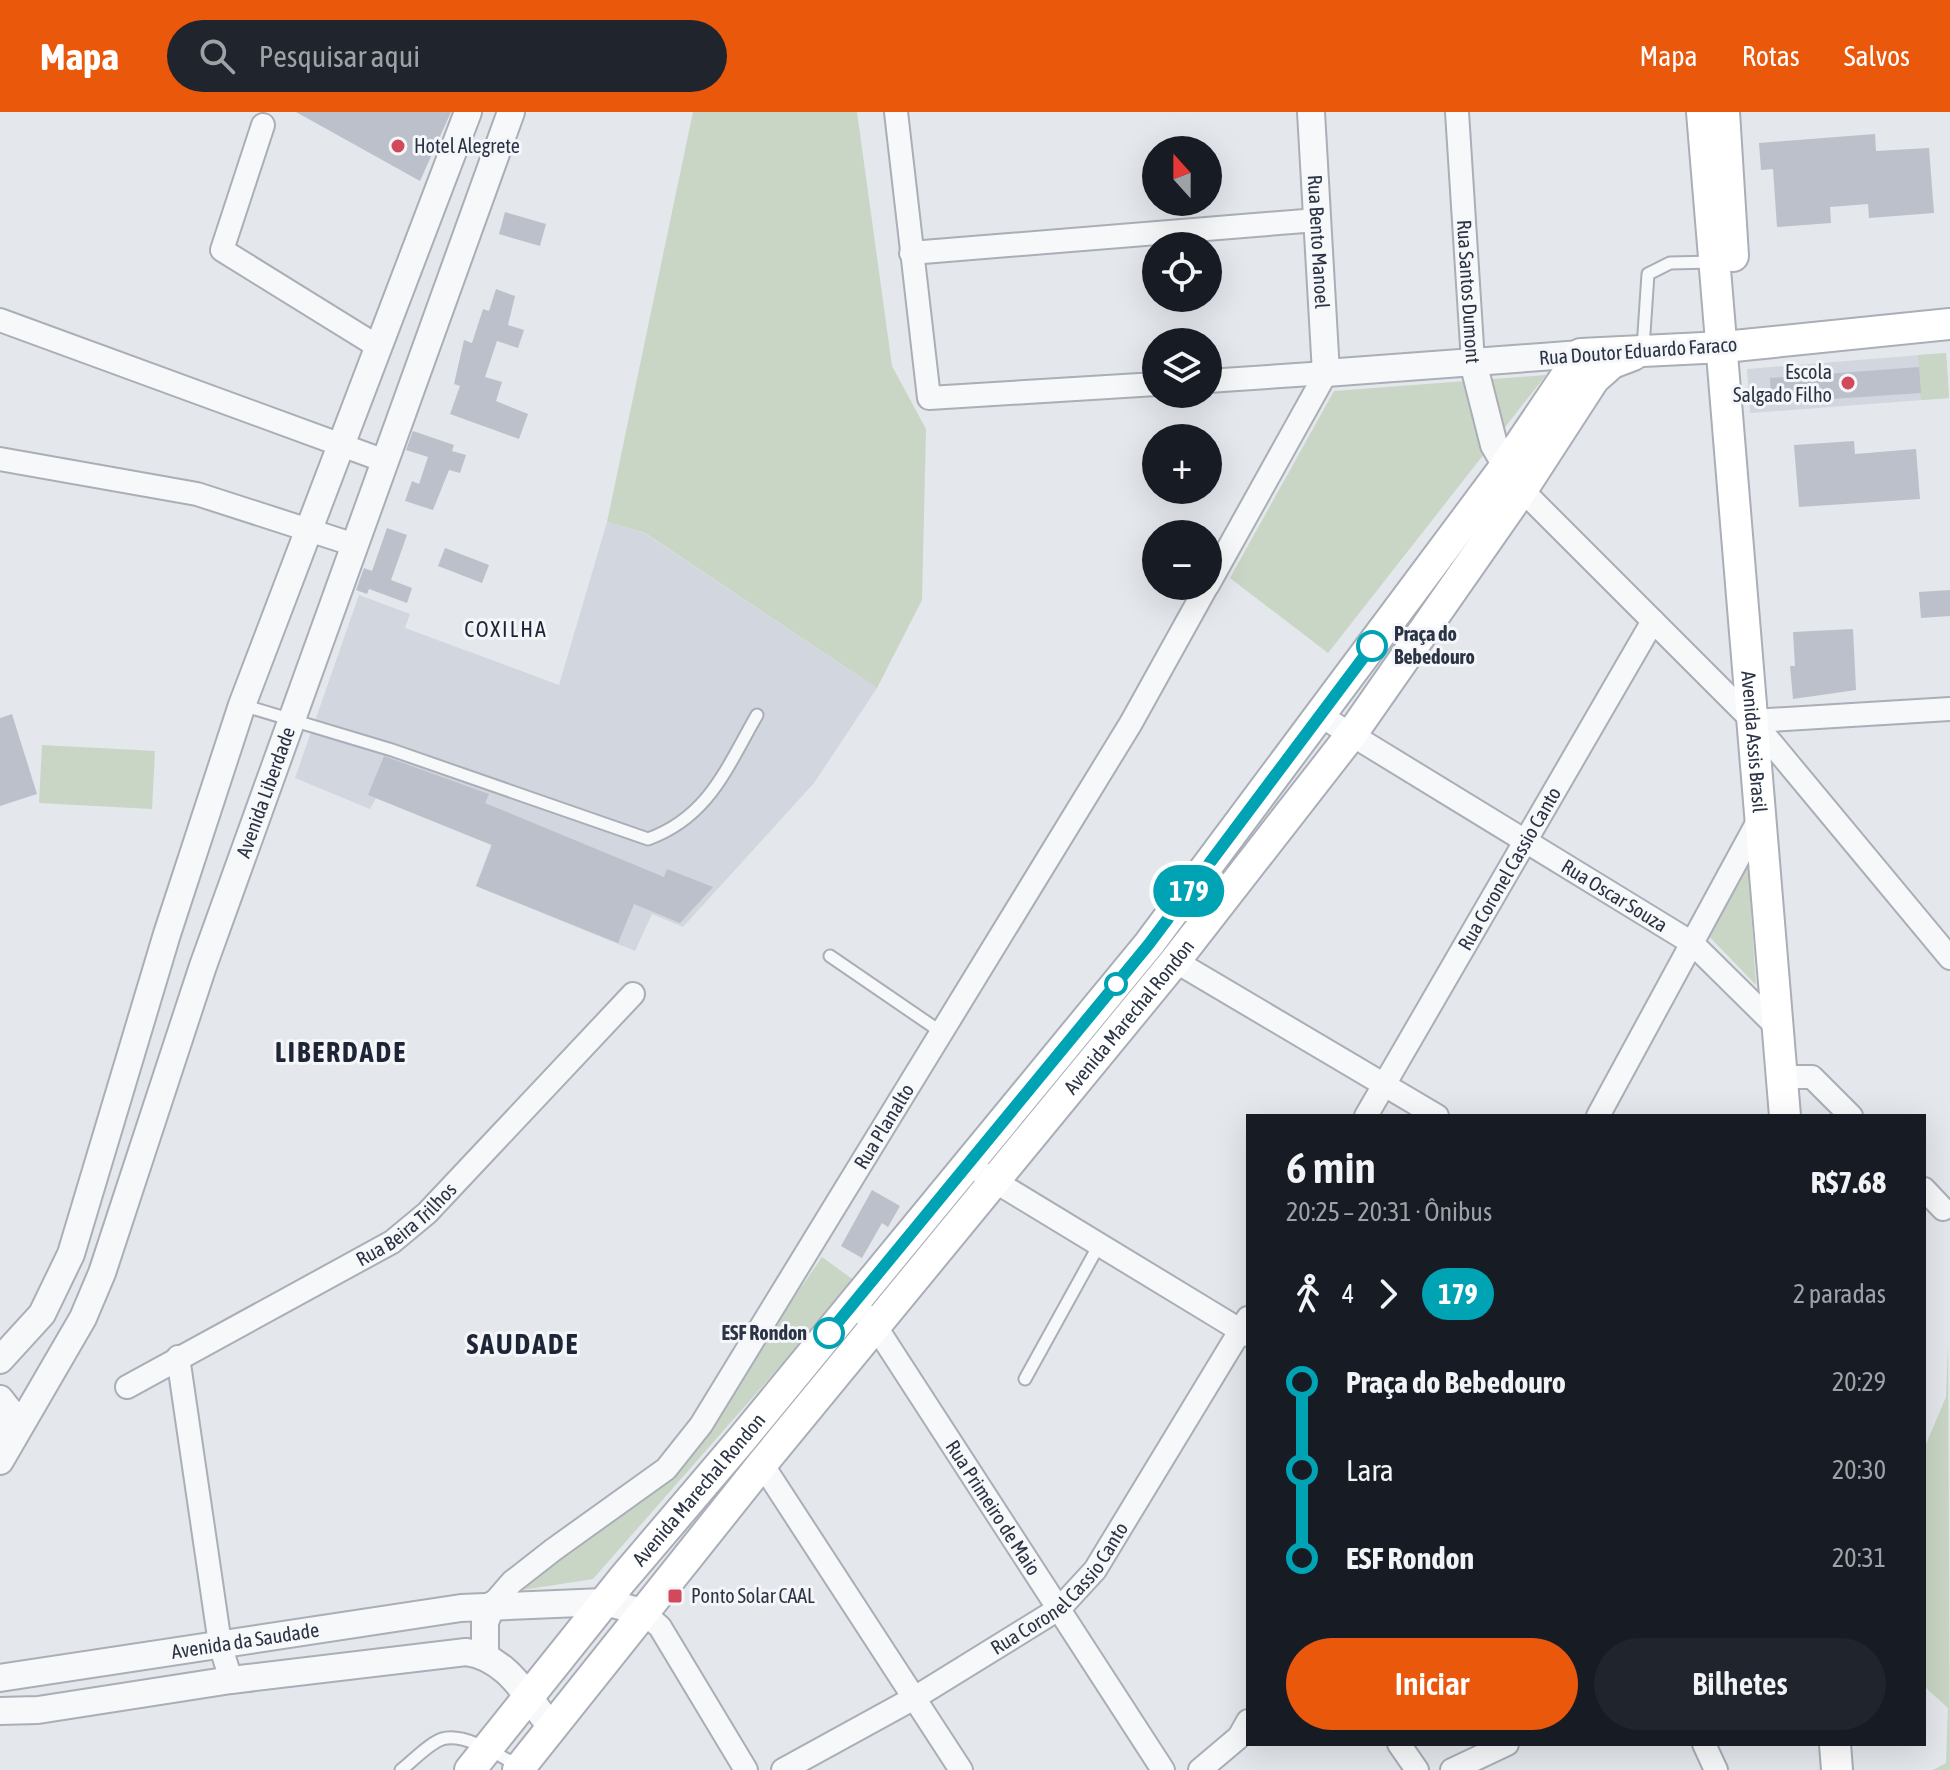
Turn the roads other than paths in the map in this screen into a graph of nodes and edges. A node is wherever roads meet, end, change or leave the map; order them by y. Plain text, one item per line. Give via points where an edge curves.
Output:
1 (468, 112) edge
2 (511, 112) edge
3 (896, 112) edge
4 (1311, 112) edge
5 (1457, 112) edge
6 (1702, 112) edge
7 (1724, 112) edge
8 (263, 125) dead end
9 (1720, 213) junction
10 (1317, 220) junction
11 (911, 253) junction
12 (1714, 262) junction
13 (0, 320) edge
14 (1950, 324) edge
15 (377, 346) junction
16 (1642, 351) junction
17 (1581, 354) junction
18 (1727, 354) junction
19 (1473, 362) junction
20 (1326, 373) junction
21 (1222, 380) edge
22 (1142, 385) edge
23 (339, 444) junction
24 (0, 459) edge
25 (385, 461) junction
26 (1513, 479) junction
27 (307, 528) junction
28 (355, 545) junction
29 (1222, 560) edge
30 (1200, 600) edge
31 (1653, 621) junction
32 (242, 705) junction
33 (1950, 709) edge
34 (757, 715) dead end
35 (1321, 716) junction
36 (292, 720) junction
37 (1753, 721) junction
38 (1351, 735) junction
39 (1761, 816) junction
40 (1527, 839) junction
41 (1692, 943) junction
42 (830, 956) dead end
43 (1950, 958) edge
44 (1175, 961) junction
45 (633, 994) dead end
46 (1777, 1027) junction
47 (941, 1032) junction
48 (1781, 1077) junction
49 (1383, 1087) junction
50 (1367, 1114) edge
51 (1433, 1114) edge
52 (1599, 1114) edge
53 (1785, 1114) edge
54 (1849, 1114) edge
55 (968, 1164) junction
56 (993, 1182) junction
57 (1926, 1191) edge
58 (1943, 1209) dead end
59 (1099, 1245) junction
60 (854, 1303) junction
61 (876, 1327) junction
62 (1245, 1328) edge
63 (178, 1357) junction
64 (0, 1360) edge
65 (1025, 1379) dead end
66 (127, 1387) dead end
67 (0, 1399) edge
68 (2, 1458) edge
69 (762, 1464) junction
70 (604, 1602) junction
71 (492, 1605) junction
72 (1060, 1608) junction
73 (643, 1612) junction
74 (220, 1644) junction
75 (485, 1655) junction
76 (0, 1678) edge
77 (231, 1680) junction
78 (916, 1697) junction
79 (528, 1698) junction
80 (0, 1711) edge
81 (1246, 1725) edge
82 (552, 1728) junction
83 (1400, 1746) edge
84 (1503, 1746) edge
85 (1705, 1746) edge
86 (1835, 1746) edge
87 (479, 1760) edge
88 (519, 1769) edge
89 (401, 1770) edge
90 (746, 1770) edge
91 (783, 1770) edge
92 (961, 1770) edge
93 (1163, 1770) edge
94 (1200, 1770) edge
95 (1417, 1770) edge
96 (1452, 1770) edge
97 (1716, 1770) edge
98 (1837, 1770) edge

1 - 15 street
2 - 25 street, Avenida Liberdade
3 - 11 street
4 - 10 street, Rua Bento Manoel
5 - 19 street, Rua Santos Dumont
6 - 9 main road, Avenida Assis Brasil
7 - 9 main road, Avenida Assis Brasil
8 - 15 street via 222,250
9 - 12 main road, Avenida Assis Brasil
9 - 18 main road, Avenida Assis Brasil via 1738,325
10 - 11 street
10 - 20 street, Rua Bento Manoel
11 - 22 street via 929,398
12 - 16 lane via 1670,263 1648,274
12 - 18 main road, Avenida Assis Brasil
13 - 23 street
14 - 18 main road, Rua Doutor Eduardo Faraco
15 - 23 street
16 - 17 main road, Rua Doutor Eduardo Faraco
16 - 18 main road, Rua Doutor Eduardo Faraco
16 - 26 main road, Avenida Marechal Rondon via 1612,363 1594,379
17 - 19 street, Rua Doutor Eduardo Faraco
17 - 26 main road, Avenida Marechal Rondon
18 - 37 main road, Avenida Assis Brasil
19 - 20 street, Rua Doutor Eduardo Faraco
19 - 26 street, Rua Santos Dumont via 1494,445
20 - 21 street
20 - 29 street, Rua Planalto
23 - 25 street
23 - 27 street
24 - 27 street via 197,494
25 - 28 street, Avenida Liberdade
26 - 31 street
26 - 35 main road, Avenida Marechal Rondon
26 - 38 main road, Avenida Marechal Rondon
27 - 28 street
27 - 32 street
28 - 36 street, Avenida Liberdade
30 - 47 street, Rua Planalto via 1131,723
31 - 37 street
31 - 40 street, Rua Coronel Cassio Canto
32 - 36 lane
32 - 64 street via 71,1254 42,1314
33 - 37 street
34 - 36 lane via 706,802 668,832 648,839
35 - 38 street
35 - 55 main road, Avenida Marechal Rondon via 1149,944
36 - 68 street, Avenida Liberdade via 203,966 102,1273 83,1318
37 - 39 main road, Avenida Assis Brasil
37 - 43 street
38 - 40 street, Rua Oscar Souza
38 - 44 main road, Avenida Marechal Rondon
39 - 41 street
39 - 46 main road, Avenida Assis Brasil
40 - 41 street, Rua Oscar Souza
40 - 49 street, Rua Coronel Cassio Canto
41 - 46 street, Rua Oscar Souza
41 - 52 street
42 - 47 lane
44 - 49 street
44 - 56 main road, Avenida Marechal Rondon
45 - 63 street, Rua Beira Trilhos via 427,1213 392,1242
46 - 48 main road, Avenida Assis Brasil
47 - 71 street, Rua Planalto via 701,1425 666,1469 512,1582
48 - 53 main road, Avenida Assis Brasil
48 - 54 street via 1812,1077
49 - 50 street, Rua Coronel Cassio Canto
49 - 51 street
55 - 56 street
55 - 60 main road, Avenida Marechal Rondon
56 - 59 street
56 - 61 main road, Avenida Marechal Rondon
57 - 58 street
59 - 62 street
59 - 65 lane
60 - 61 street
60 - 70 main road, Avenida Marechal Rondon
61 - 69 main road, Avenida Marechal Rondon
61 - 72 street, Rua Primeiro de Maio
62 - 72 street, Rua Coronel Cassio Canto via 1095,1570
63 - 66 street, Rua Beira Trilhos
63 - 74 street
67 - 68 street via 11,1413
69 - 73 main road, Avenida Marechal Rondon
69 - 78 street
70 - 71 street
70 - 73 street
70 - 79 main road, Avenida Marechal Rondon
71 - 74 street, Avenida da Saudade
71 - 75 street via 485,1622
72 - 78 street, Rua Coronel Cassio Canto
72 - 93 street, Rua Primeiro de Maio
73 - 82 main road, Avenida Marechal Rondon
73 - 90 street via 660,1627
74 - 76 street, Avenida da Saudade
74 - 77 street
75 - 77 street, Avenida da Saudade via 466,1652
75 - 79 street
77 - 80 street, Avenida da Saudade via 38,1710
78 - 91 street, Rua Coronel Cassio Canto
78 - 92 street
79 - 82 street
79 - 87 main road, Avenida Marechal Rondon
81 - 94 street
82 - 88 main road, Avenida Marechal Rondon
83 - 95 street
84 - 96 street
85 - 97 street
86 - 98 main road
87 - 88 lane
87 - 89 lane via 443,1739

